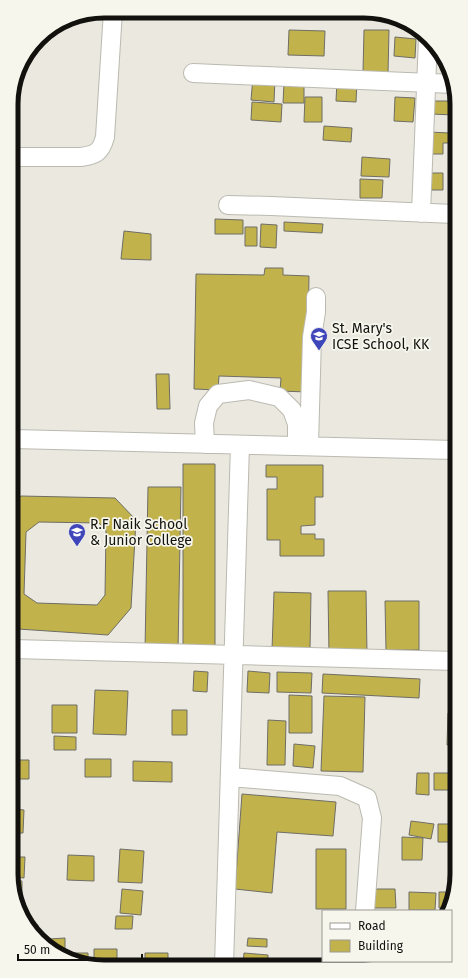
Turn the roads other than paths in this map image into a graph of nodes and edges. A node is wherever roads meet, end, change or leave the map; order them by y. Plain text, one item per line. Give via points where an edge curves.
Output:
1 (113, 18) edge
2 (428, 46) edge
3 (193, 73) dead end
4 (426, 83) junction
5 (447, 84) edge
6 (18, 157) edge
7 (228, 205) dead end
8 (421, 213) junction
9 (450, 214) edge
10 (316, 297) dead end
11 (18, 439) edge
12 (205, 444) junction
13 (240, 445) junction
14 (303, 446) junction
15 (450, 450) edge
16 (18, 649) edge
17 (233, 655) junction
18 (450, 661) edge
19 (230, 777) junction
20 (366, 910) edge
21 (224, 960) edge

1 - 6 street via 105,137 100,150 81,157
2 - 4 street
3 - 4 street
4 - 5 street
4 - 8 street
7 - 8 street
8 - 9 street
10 - 14 street
11 - 12 street
12 - 13 street
12 - 14 street via 204,423 208,406 218,394 249,390 279,397 292,410
13 - 14 street
13 - 17 street
14 - 15 street
16 - 17 street
17 - 18 street
17 - 19 street
19 - 20 street via 340,786 367,798 372,818
19 - 21 street

